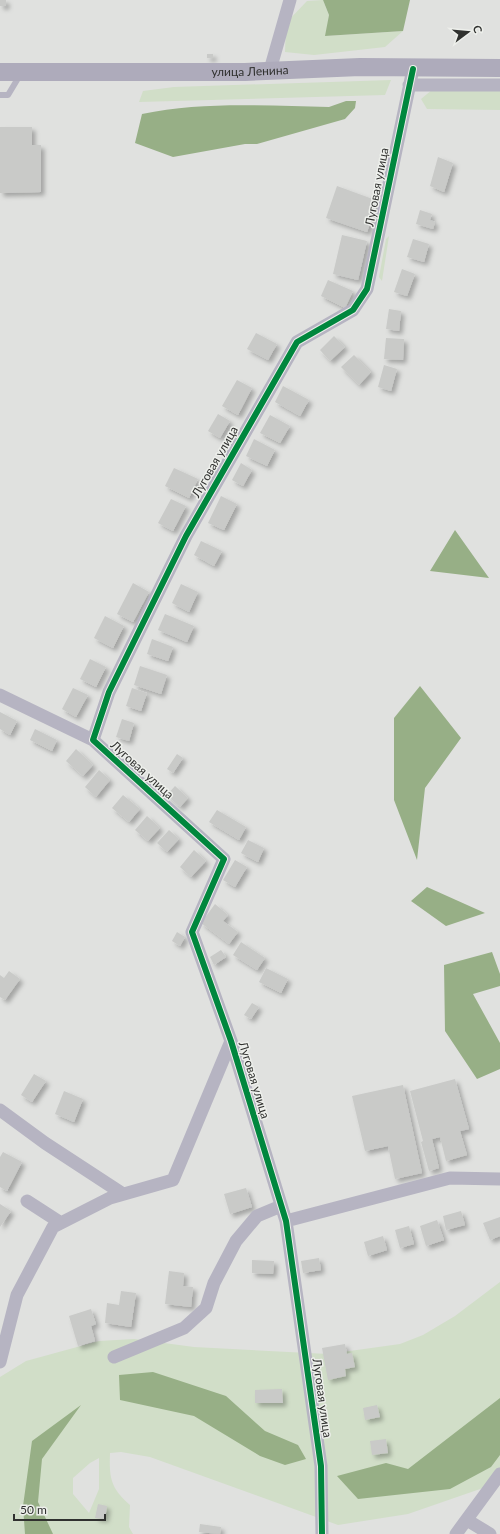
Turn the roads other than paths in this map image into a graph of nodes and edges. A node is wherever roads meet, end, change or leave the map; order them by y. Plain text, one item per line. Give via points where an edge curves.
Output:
1 (290, 0) edge
2 (500, 68) edge
3 (270, 70) junction
4 (23, 71) junction
5 (0, 72) edge
6 (411, 77) junction
7 (500, 85) edge
8 (0, 95) edge
9 (0, 695) edge
10 (93, 740) junction
11 (231, 1041) junction
12 (0, 1110) edge
13 (500, 1179) edge
14 (123, 1194) junction
15 (27, 1200) dead end
16 (281, 1206) junction
17 (286, 1221) junction
18 (61, 1223) junction
19 (114, 1356) dead end
20 (0, 1362) edge
21 (500, 1474) edge
22 (467, 1520) junction
23 (322, 1534) edge
24 (456, 1534) edge
25 (490, 1534) edge

1 - 3 street
2 - 6 main road, улица Ленина
3 - 4 main road, улица Ленина
3 - 6 main road, улица Ленина via 360,67
4 - 5 main road, улица Ленина
4 - 8 lane via 8,95
6 - 7 street
6 - 10 street, Луговая улица via 366,289 354,310 297,342 186,536 109,692
9 - 10 street, Луговая улица
10 - 11 street, Луговая улица via 224,859 192,932
11 - 14 street via 173,1180
11 - 16 street, Луговая улица
12 - 14 street
13 - 17 street via 450,1178
14 - 18 street
15 - 18 street
16 - 17 street, Луговая улица
16 - 19 street via 257,1216 236,1241 214,1283 206,1308 184,1328
17 - 23 street, Луговая улица via 321,1466
18 - 20 street via 53,1227 17,1295
21 - 22 street
22 - 24 street
22 - 25 street

